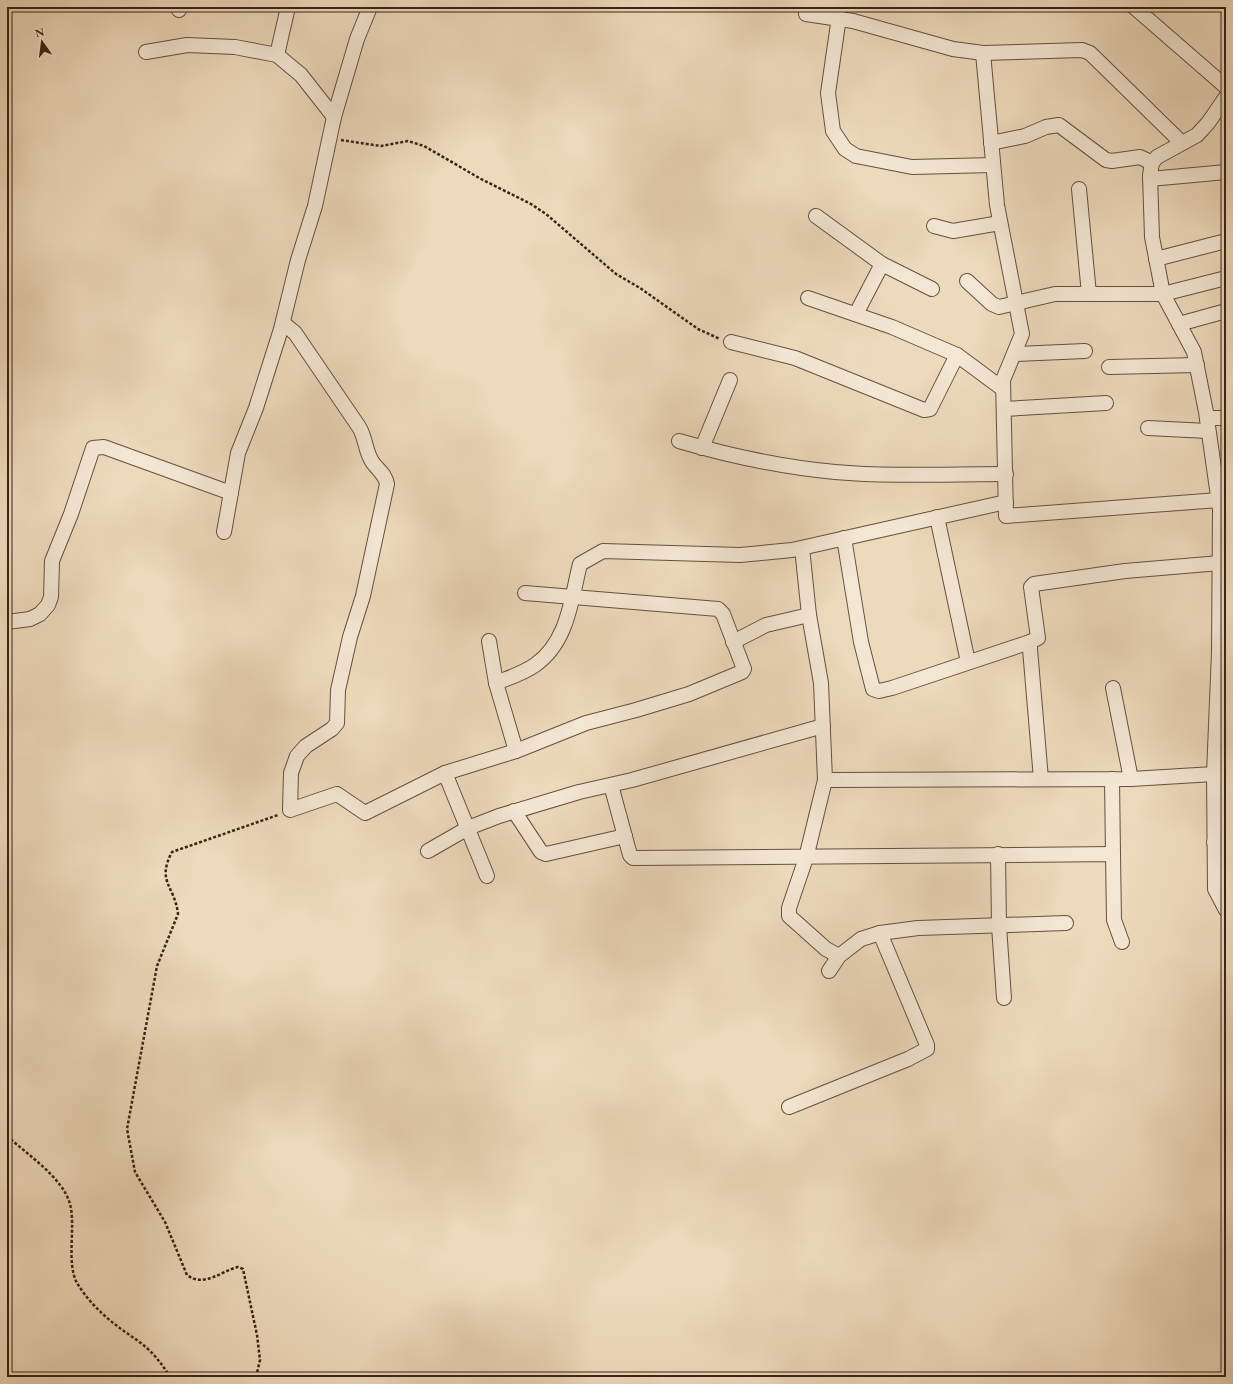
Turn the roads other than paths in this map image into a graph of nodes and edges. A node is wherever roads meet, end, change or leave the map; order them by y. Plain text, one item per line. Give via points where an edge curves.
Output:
1 (288, 7) edge
2 (370, 7) edge
3 (1134, 7) edge
4 (806, 14) dead end
5 (839, 18) junction
6 (146, 52) dead end
7 (983, 53) junction
8 (277, 55) junction
9 (1226, 87) edge
10 (1226, 97) edge
11 (334, 117) junction
12 (1182, 143) junction
13 (991, 144) junction
14 (1152, 163) junction
15 (993, 165) junction
16 (1226, 172) edge
17 (1150, 178) junction
18 (1079, 189) dead end
19 (816, 216) dead end
20 (1000, 223) junction
21 (934, 226) dead end
22 (1226, 241) edge
23 (1156, 259) junction
24 (882, 264) junction
25 (1226, 278) edge
26 (967, 281) dead end
27 (932, 289) dead end
28 (1089, 294) junction
29 (1163, 294) junction
30 (808, 298) dead end
31 (1016, 302) junction
32 (1226, 311) edge
33 (856, 314) junction
34 (283, 323) junction
35 (1179, 324) junction
36 (731, 342) road end
37 (1085, 351) dead end
38 (1014, 354) junction
39 (957, 355) junction
40 (1196, 365) junction
41 (1109, 367) dead end
42 (730, 380) dead end
43 (1003, 389) junction
44 (1106, 403) dead end
45 (1004, 409) junction
46 (1226, 418) edge
47 (1208, 424) junction
48 (1148, 428) dead end
49 (679, 441) dead end
50 (702, 448) junction
51 (1006, 474) junction
52 (1221, 476) edge
53 (231, 493) junction
54 (1219, 500) junction
55 (1006, 502) junction
56 (937, 517) junction
57 (224, 532) dead end
58 (844, 538) junction
59 (802, 548) junction
60 (1223, 549) edge
61 (1220, 563) junction
62 (525, 593) dead end
63 (572, 596) junction
64 (809, 615) junction
65 (7, 622) edge
66 (489, 641) dead end
67 (733, 642) junction
68 (1030, 642) junction
69 (968, 662) junction
70 (496, 683) junction
71 (1114, 688) dead end
72 (823, 726) junction
73 (516, 751) junction
74 (446, 773) junction
75 (1214, 774) junction
76 (1041, 778) junction
77 (1112, 779) junction
78 (1131, 779) junction
79 (825, 780) junction
80 (611, 785) junction
81 (514, 812) junction
82 (468, 828) junction
83 (625, 836) junction
84 (1220, 842) edge
85 (428, 850) dead end
86 (998, 854) junction
87 (1113, 854) junction
88 (806, 858) junction
89 (487, 876) dead end
90 (1220, 889) edge
91 (1226, 910) edge
92 (1066, 923) dead end
93 (999, 926) junction
94 (880, 934) junction
95 (1122, 942) dead end
96 (839, 956) junction
97 (829, 971) dead end
98 (1004, 998) dead end
99 (788, 1107) dead end

1 - 8 street
2 - 11 street via 357,39
3 - 9 street
4 - 5 street
5 - 7 street via 953,49
5 - 15 street via 828,93 833,131 845,149 856,156 912,167
6 - 8 street via 187,45 235,47
7 - 12 street via 1082,50 1090,52
7 - 13 street
8 - 11 street via 301,75
10 - 12 street via 1201,131
11 - 34 street via 315,206 298,260
12 - 14 street
13 - 14 street via 1059,125 1106,160 1140,157
13 - 15 street
14 - 17 street
15 - 20 street
16 - 17 street
17 - 23 street via 1152,237
18 - 28 street
19 - 24 street
20 - 21 street via 953,231
20 - 31 street
22 - 23 street
23 - 29 street
24 - 27 street
24 - 33 street
25 - 29 street
26 - 31 street via 992,304 999,307
28 - 29 street
28 - 31 street via 1055,294
29 - 35 street
30 - 33 street
31 - 38 street via 1022,334
32 - 35 street
33 - 39 street
34 - 53 street via 256,408 238,452
34 - 74 street via 295,333 359,427 372,463 385,476 387,484 363,596 350,637 338,690 337,723 297,756 291,773 290,810 337,794 365,813
35 - 40 street via 1194,352
36 - 39 street via 795,358 924,410 930,409
37 - 38 street
38 - 43 street via 1003,380
39 - 43 street
40 - 41 street
40 - 47 street
42 - 50 street
43 - 45 street
44 - 45 street
45 - 51 street
46 - 47 street
47 - 48 street
47 - 52 street
49 - 50 street
50 - 51 street via 745,458 835,472
51 - 55 street
52 - 54 street
53 - 57 street
53 - 65 street via 104,447 93,448 52,561 51,597 48,606 30,620
54 - 55 street via 1006,516
54 - 60 street
55 - 56 street
56 - 58 street
56 - 69 street
58 - 59 street
58 - 69 street via 861,642 873,689 879,691 892,688
59 - 63 street via 740,555 603,551 580,564
59 - 64 street
60 - 61 street
61 - 68 street via 1125,571 1034,584 1031,587 1038,638
61 - 75 street
62 - 63 street
63 - 67 street via 718,609 723,614
63 - 70 street via 563,633 552,651 535,666
64 - 67 street via 766,625
64 - 72 street via 821,683
66 - 70 street
67 - 73 street via 744,669 742,672 689,694 586,723
68 - 69 street
68 - 76 street
70 - 73 street
71 - 78 street
72 - 79 street
72 - 80 street
73 - 74 street
74 - 82 street
75 - 78 street
75 - 84 street
76 - 77 street
76 - 79 street
77 - 78 street
77 - 87 street
79 - 88 street
80 - 81 street
80 - 83 street
81 - 82 street
81 - 83 street via 546,854
82 - 85 street
82 - 89 street
83 - 88 street via 633,858
84 - 90 street
86 - 87 street
86 - 88 street
86 - 93 street
87 - 95 street via 1114,920
88 - 96 street via 789,908 789,916 826,950
90 - 91 street
92 - 93 street
93 - 94 street via 918,928
93 - 98 street
94 - 96 street via 861,938
94 - 99 street via 927,1050
96 - 97 street

